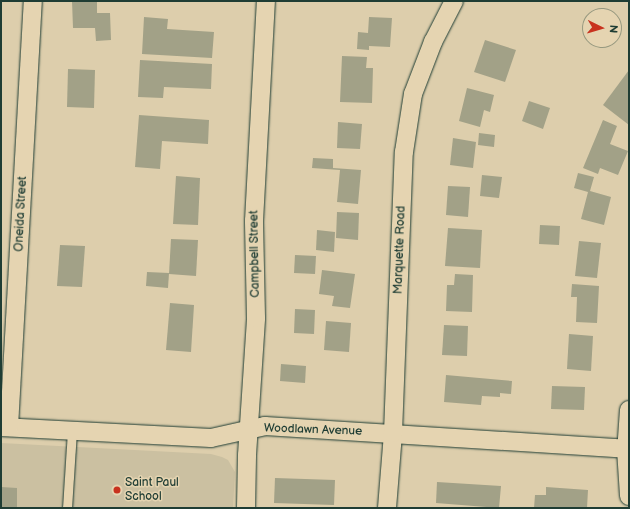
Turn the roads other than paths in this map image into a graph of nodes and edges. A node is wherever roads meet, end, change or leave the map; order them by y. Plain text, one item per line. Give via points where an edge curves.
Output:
1 (32, 1) edge
2 (266, 1) edge
3 (454, 1) edge
4 (629, 410) edge
5 (5, 427) edge
6 (248, 430) junction
7 (72, 431) junction
8 (393, 433) junction
9 (626, 449) junction
10 (629, 496) edge
11 (67, 508) edge
12 (246, 508) edge
13 (387, 508) edge

1 - 5 street, Oneida Street
2 - 6 street, Campbell Street via 254,221 256,318
3 - 8 street, Marquette Road via 433,42 413,94 404,152
4 - 9 street
5 - 7 street, Woodlawn Avenue
6 - 7 street, Woodlawn Avenue via 211,438
6 - 8 street, Woodlawn Avenue via 265,426
6 - 12 street, Campbell Street
7 - 11 lane
8 - 9 street, Woodlawn Avenue
8 - 13 street, Marquette Road
9 - 10 street

